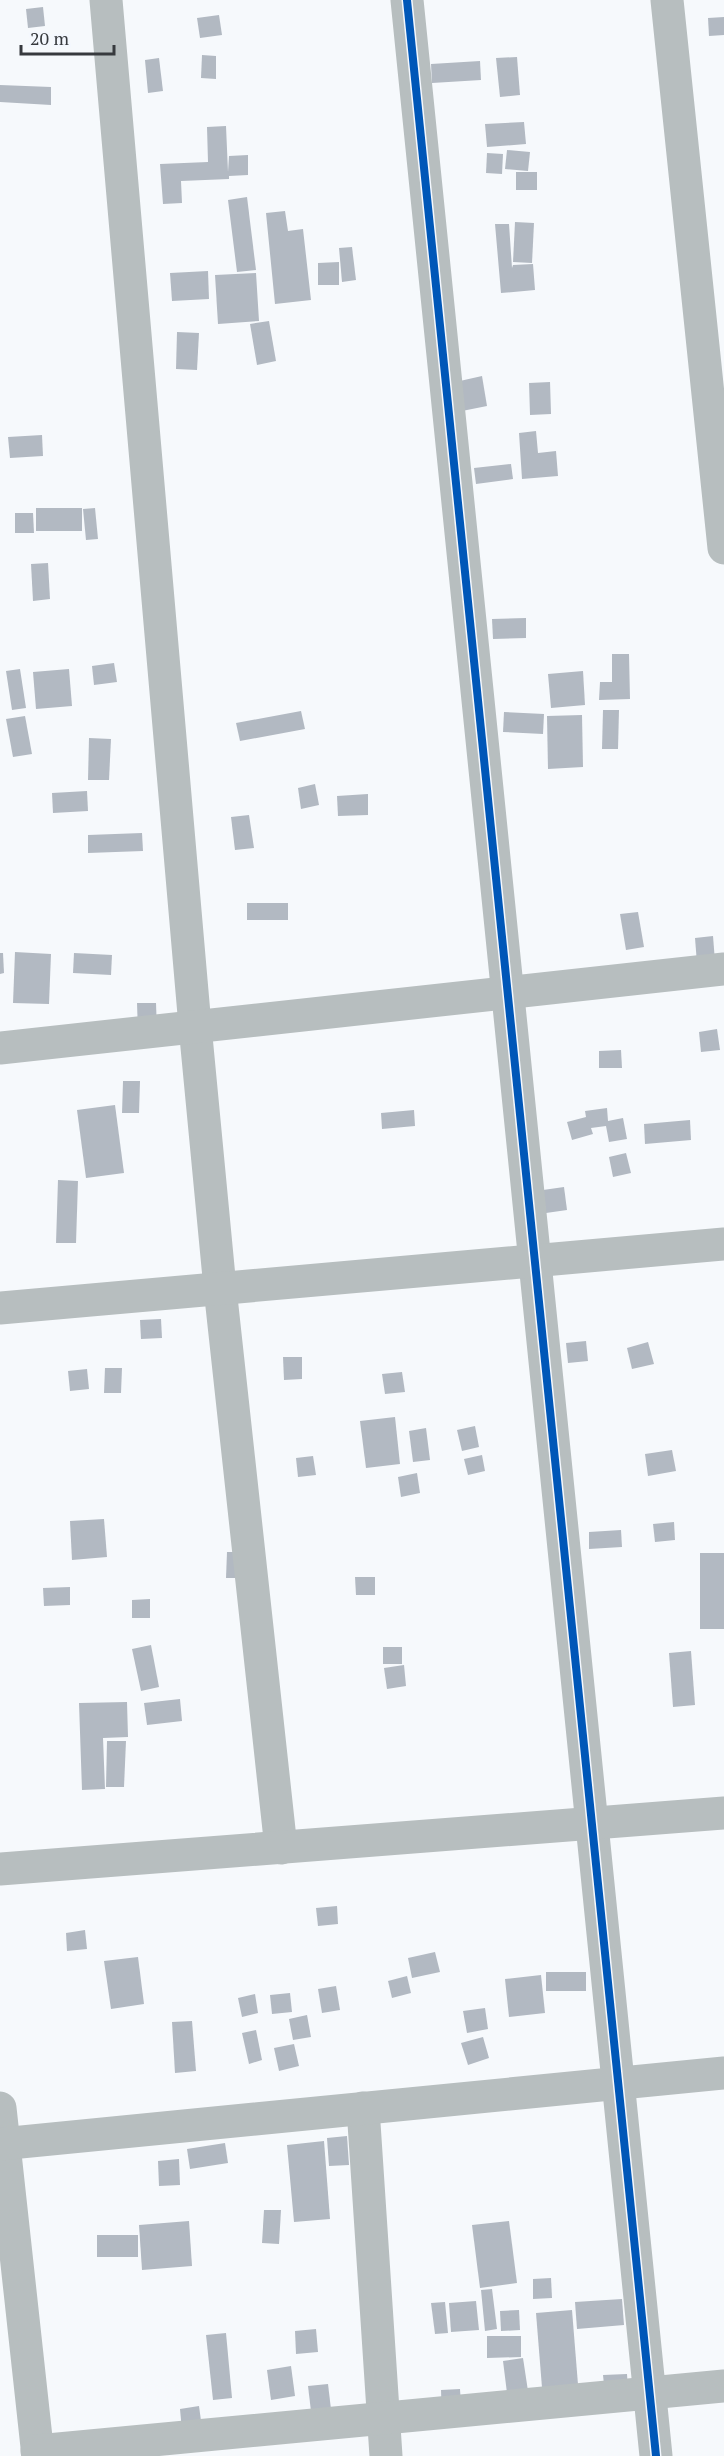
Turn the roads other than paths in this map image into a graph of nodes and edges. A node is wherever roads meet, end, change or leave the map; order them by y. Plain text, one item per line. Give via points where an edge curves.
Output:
1 (106, 0) edge
2 (407, 0) edge
3 (667, 0) edge
4 (724, 548) edge
5 (724, 969) edge
6 (507, 993) junction
7 (195, 1026) junction
8 (0, 1048) edge
9 (724, 1244) edge
10 (535, 1261) junction
11 (220, 1288) junction
12 (0, 1308) edge
13 (724, 1814) edge
14 (591, 1824) junction
15 (281, 1848) junction
16 (0, 1869) edge
17 (724, 2073) edge
18 (618, 2084) junction
19 (0, 2108) edge
20 (363, 2108) junction
21 (2, 2144) edge
22 (724, 2386) edge
23 (649, 2393) junction
24 (384, 2418) junction
25 (38, 2453) edge
26 (386, 2456) edge
27 (656, 2456) edge

1 - 7 street
2 - 6 street
3 - 4 street
5 - 6 street
6 - 7 street
6 - 10 street
7 - 8 street
7 - 11 street
9 - 10 street
10 - 11 street
10 - 14 street
11 - 12 street
11 - 15 street
13 - 14 street
14 - 15 street
14 - 18 street
15 - 16 street
17 - 18 street
18 - 20 street
18 - 23 street
19 - 21 street
20 - 21 street
20 - 24 street
21 - 25 street
22 - 23 street
23 - 24 street
23 - 27 street
24 - 25 street
24 - 26 street

